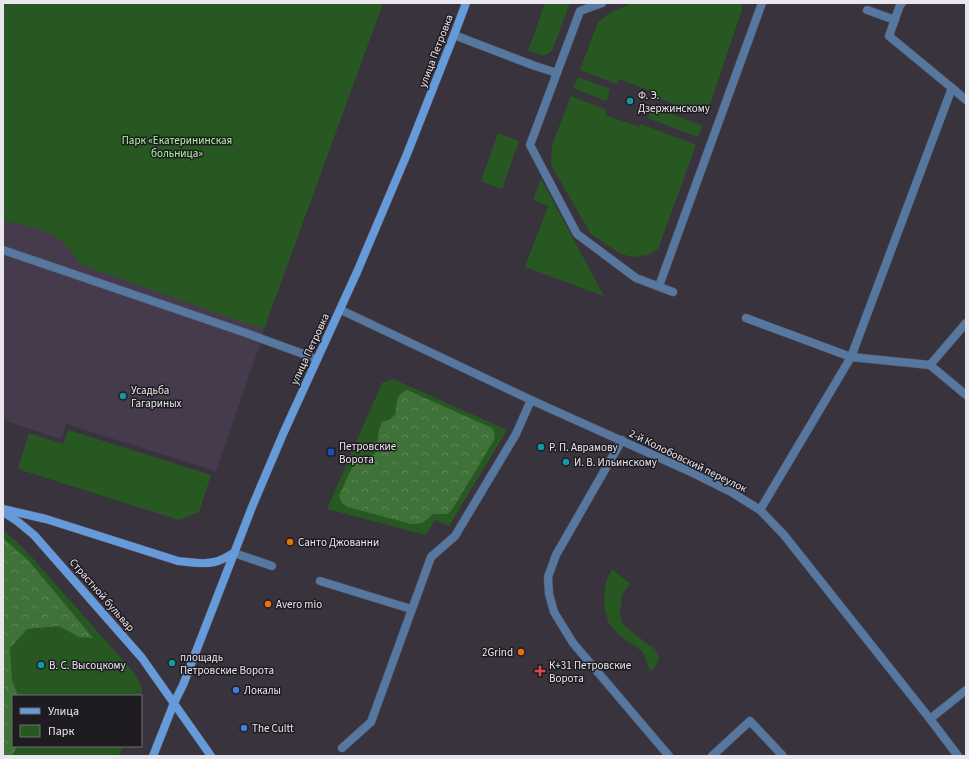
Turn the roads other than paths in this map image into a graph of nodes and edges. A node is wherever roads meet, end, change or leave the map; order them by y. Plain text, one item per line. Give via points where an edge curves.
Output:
1 (466, 3) edge
2 (602, 3) edge
3 (762, 3) edge
4 (902, 3) edge
5 (867, 10) dead end
6 (895, 20) junction
7 (454, 36) junction
8 (557, 74) junction
9 (952, 88) junction
10 (966, 100) edge
11 (3, 250) edge
12 (659, 286) junction
13 (673, 292) dead end
14 (341, 310) junction
15 (746, 318) dead end
16 (966, 323) edge
17 (851, 356) junction
18 (316, 359) junction
19 (930, 364) junction
20 (966, 395) edge
21 (532, 400) junction
22 (622, 440) junction
23 (3, 509) edge
24 (760, 510) junction
25 (3, 512) edge
26 (234, 553) junction
27 (272, 566) dead end
28 (320, 581) dead end
29 (412, 609) junction
30 (966, 690) edge
31 (174, 703) junction
32 (930, 719) junction
33 (342, 748) dead end
34 (153, 756) edge
35 (211, 756) edge
36 (669, 756) edge
37 (712, 756) edge
38 (783, 756) edge
39 (958, 756) edge

1 - 7 main road, улица Петровка
2 - 8 street via 580,11
3 - 12 street
4 - 6 street
5 - 6 street
6 - 9 street via 889,36
7 - 8 street
7 - 14 main road, улица Петровка
8 - 12 street via 530,145 576,234 636,278
9 - 10 street
9 - 17 street
11 - 18 street
12 - 13 street
14 - 18 main road, улица Петровка
14 - 21 street, 2-й Колобовский переулок
15 - 17 street
16 - 19 street
17 - 19 street
17 - 24 street
18 - 26 main road, улица Петровка
19 - 20 street
21 - 22 street, 2-й Колобовский переулок
21 - 29 street via 516,434 455,536 431,557
22 - 24 street, 2-й Колобовский переулок via 733,493
22 - 36 street via 556,555 548,577 549,594 554,612 573,643
23 - 26 main road via 46,519 178,561 214,562
24 - 32 street, 2-й Колобовский переулок via 784,535
25 - 31 main road, Страстной бульвар via 34,535 142,658
26 - 27 street
26 - 31 main road, улица Петровка
28 - 29 street
29 - 33 street via 371,722
30 - 32 street
31 - 34 main road
31 - 35 main road, Страстной бульвар
32 - 39 street, 2-й Колобовский переулок
37 - 38 street via 750,721

